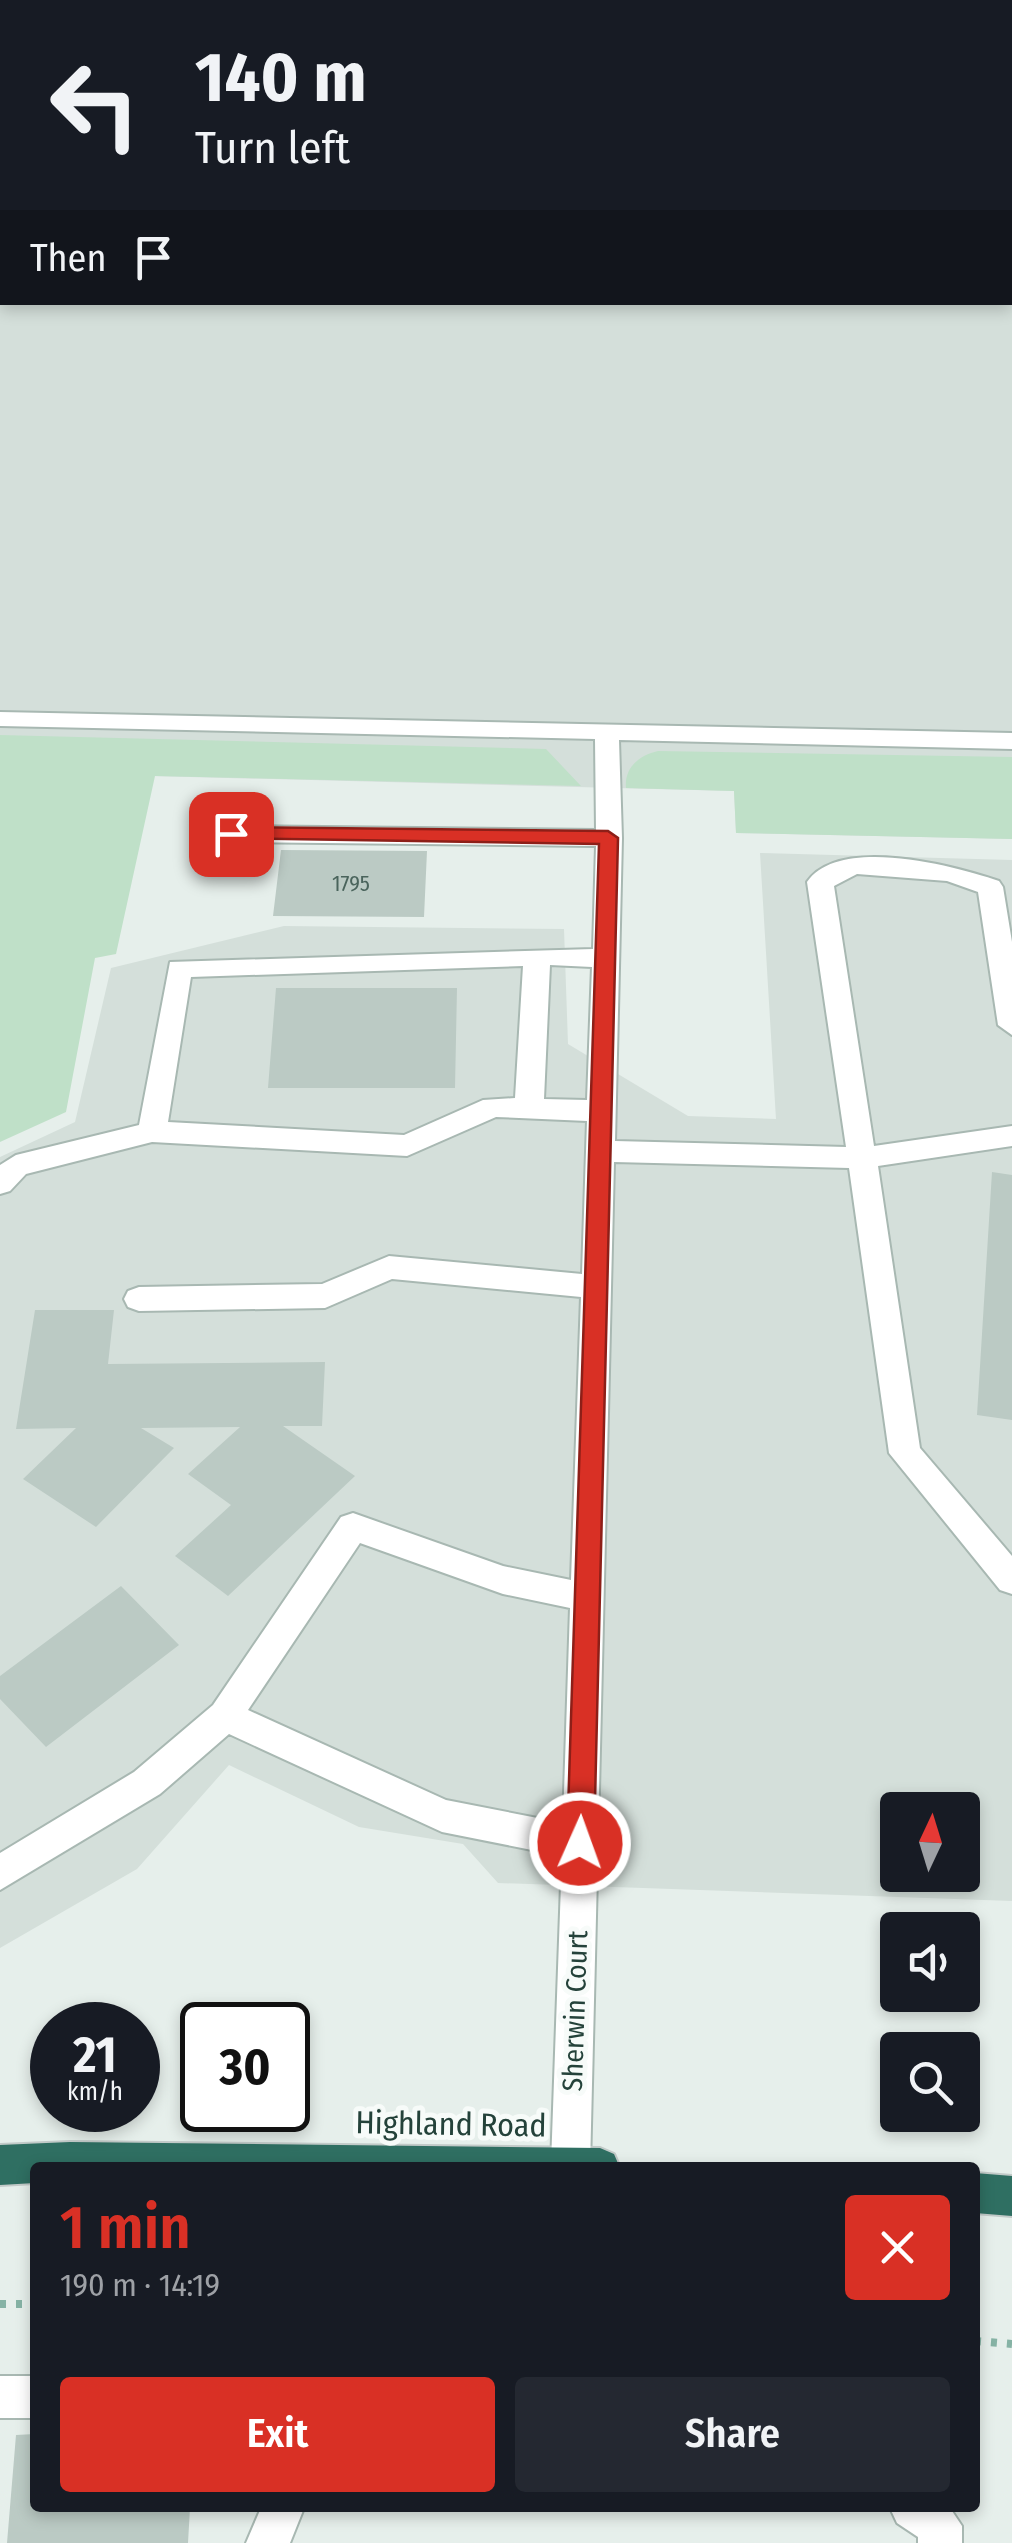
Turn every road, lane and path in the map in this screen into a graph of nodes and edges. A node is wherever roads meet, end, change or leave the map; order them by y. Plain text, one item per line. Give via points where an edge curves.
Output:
1 (0, 719) edge
2 (607, 732) junction
3 (1012, 741) edge
4 (231, 834) dead end
5 (608, 838) junction
6 (537, 956) junction
7 (604, 958) junction
8 (1012, 1025) edge
9 (529, 1108) junction
10 (600, 1111) junction
11 (152, 1132) junction
12 (1012, 1136) edge
13 (600, 1150) junction
14 (862, 1158) junction
15 (0, 1184) edge
16 (596, 1287) junction
17 (139, 1300) dead end
18 (972, 1532) junction
19 (1012, 1537) edge
20 (1012, 1580) edge
21 (587, 1597) junction
22 (225, 1716) junction
23 (580, 1843) junction
24 (0, 1872) edge
25 (585, 2162) edge
26 (0, 2165) edge
27 (30, 2165) edge
28 (980, 2193) edge
29 (1012, 2196) edge
30 (0, 2304) edge
31 (30, 2304) edge
32 (980, 2341) edge
33 (1012, 2344) edge
34 (0, 2397) edge
35 (30, 2397) edge
36 (281, 2512) edge
37 (918, 2512) edge
38 (268, 2543) edge
39 (940, 2543) edge

1 - 2 street
2 - 3 street
2 - 5 street, Sherwin Court
4 - 5 street
5 - 7 street, Sherwin Court
6 - 7 street
6 - 9 street
6 - 11 street via 180,968
7 - 10 street, Sherwin Court
8 - 14 street via 990,887 950,873 852,865 820,882
9 - 10 street
9 - 11 street via 492,1107 407,1146
10 - 13 street, Sherwin Court
11 - 15 street via 16,1166
12 - 14 street
13 - 14 street
13 - 16 street, Sherwin Court
14 - 18 street via 905,1453
16 - 17 street via 389,1267 325,1296
16 - 21 street, Sherwin Court
18 - 19 street
18 - 20 street
21 - 22 street via 503,1580 354,1527
21 - 23 street, Sherwin Court
22 - 23 street via 442,1816
22 - 24 street via 147,1784
23 - 25 street, Sherwin Court
26 - 27 highway, Highland Road
28 - 29 highway
30 - 31 path
32 - 33 path
34 - 35 street
36 - 38 street
37 - 39 street via 940,2526

